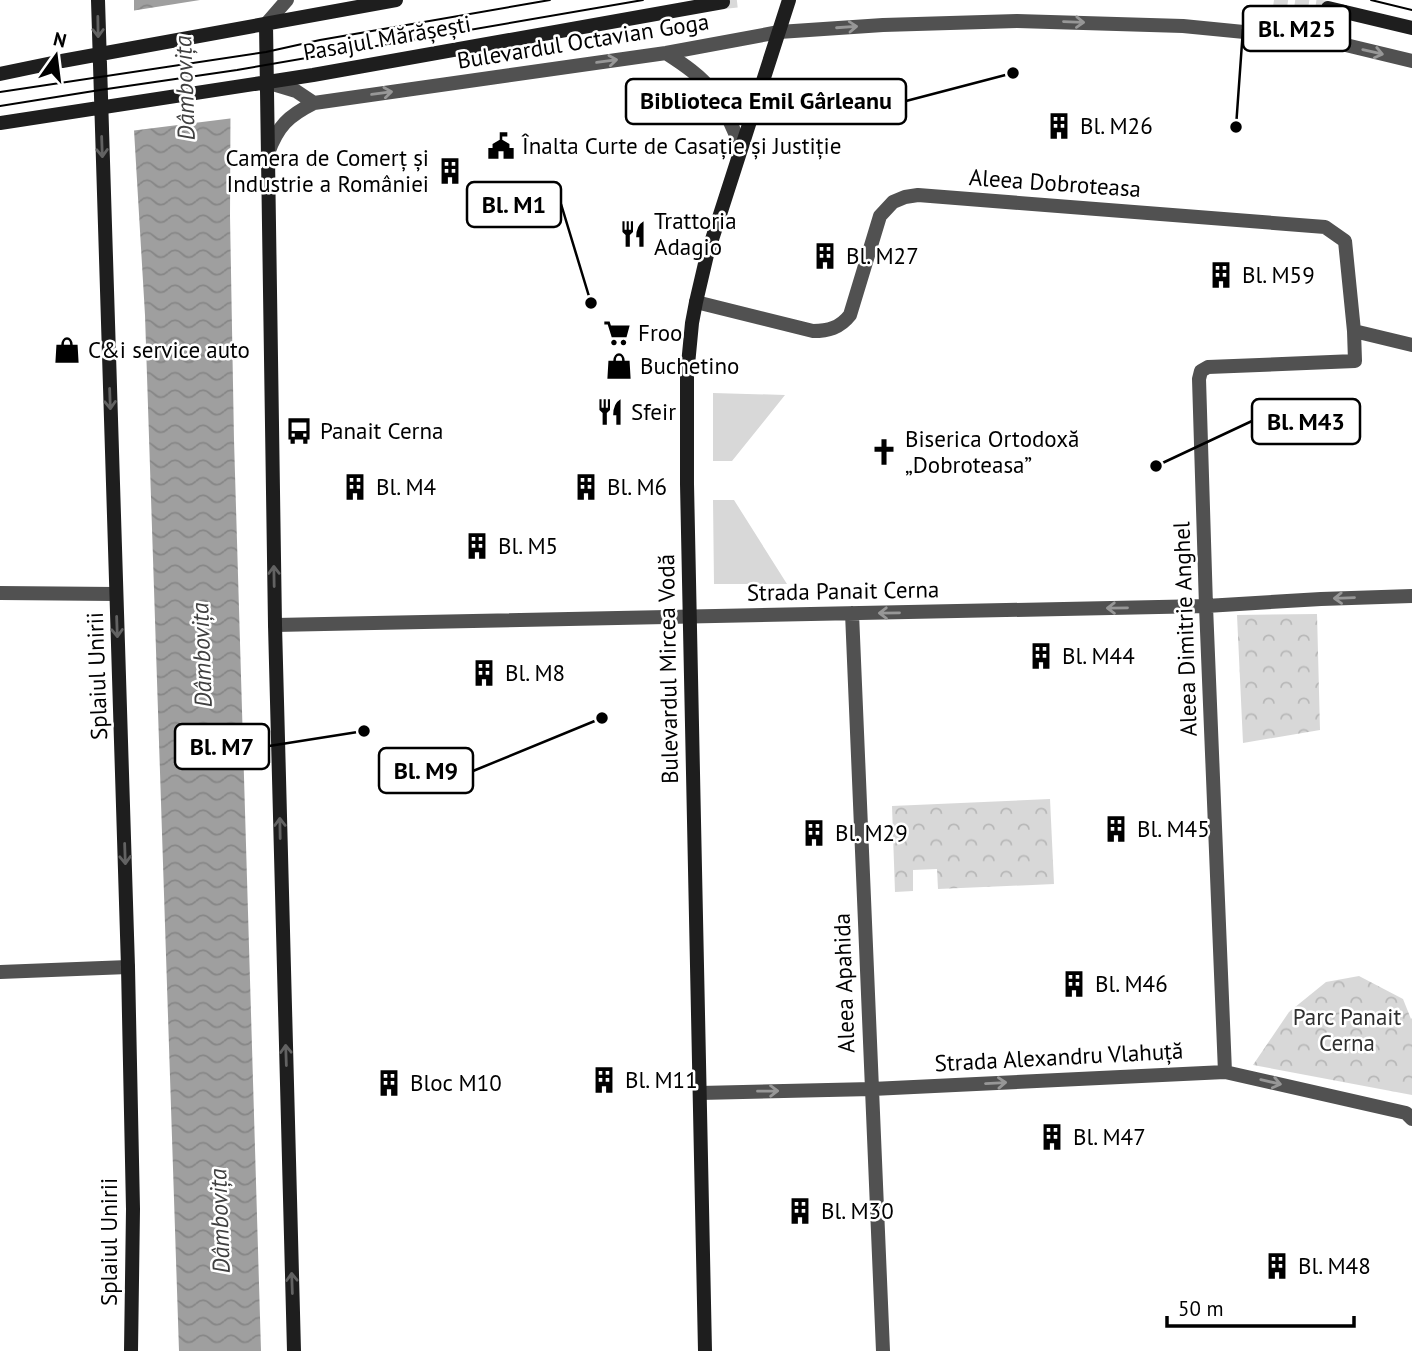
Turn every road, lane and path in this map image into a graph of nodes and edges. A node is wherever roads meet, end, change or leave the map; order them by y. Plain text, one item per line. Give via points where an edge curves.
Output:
1 (98, 0) edge
2 (287, 0) edge
3 (396, 0) edge
4 (789, 0) edge
5 (723, 2) dead end
6 (1328, 8) tunnel mouth
7 (265, 24) junction
8 (1412, 28) edge
9 (779, 32) junction
10 (666, 52) junction
11 (99, 55) junction
12 (1412, 61) edge
13 (0, 74) edge
14 (266, 82) junction
15 (314, 103) junction
16 (101, 108) junction
17 (0, 123) edge
18 (741, 148) junction
19 (267, 155) junction
20 (696, 302) junction
21 (1354, 331) junction
22 (1412, 345) edge
23 (0, 593) edge
24 (116, 594) junction
25 (1412, 596) edge
26 (1206, 606) junction
27 (852, 613) junction
28 (690, 617) junction
29 (275, 625) junction
30 (128, 967) junction
31 (0, 972) edge
32 (1225, 1072) junction
33 (872, 1088) junction
34 (700, 1093) junction
35 (1412, 1119) edge
36 (131, 1351) edge
37 (294, 1351) edge
38 (705, 1351) edge
39 (883, 1351) edge

1 -> 11 main road, Splaiul Unirii
2 - 7 street
3 - 7 main road, Pasajul Mărășești
4 - 9 main road, Bulevardul Mircea Vodă
5 - 14 main road, Pasajul Mărășești
6 - 8 main road
7 - 11 main road, Pasajul Mărășești
7 - 14 main road
9 - 10 street, Bulevardul Octavian Goga
9 -> 12 street, Bulevardul Octavian Goga via 1017,21 1183,26 1325,40
9 - 18 main road, Bulevardul Mircea Vodă
15 -> 10 street, Bulevardul Octavian Goga
10 - 18 street via 713,92
11 - 13 main road, Pasajul Mărășești
11 - 16 main road, Splaiul Unirii
14 - 15 street via 296,91
14 - 16 main road, Pasajul Mărășești
14 - 19 main road
15 - 19 street via 286,120
16 - 17 main road, Pasajul Mărășești
16 -> 24 main road, Splaiul Unirii
18 - 20 main road, Bulevardul Mircea Vodă
29 -> 19 main road
20 - 21 street, Aleea Dobroteasa via 813,331 832,329 849,315 880,216 893,202 918,195 1325,227 1345,240
20 - 28 main road, Bulevardul Mircea Vodă via 686,403
21 - 22 street
21 - 26 street, Aleea Dimitrie Anghel via 1355,361 1208,367 1201,371
23 - 24 street
24 -> 30 main road, Splaiul Unirii
25 -> 26 street, Strada Panait Cerna
26 -> 27 street, Strada Panait Cerna
26 - 32 street, Aleea Dimitrie Anghel
27 - 28 street, Strada Panait Cerna
27 - 33 street, Aleea Apahida
28 - 29 street, Strada Panait Cerna
28 - 34 main road, Bulevardul Mircea Vodă
37 -> 29 main road
30 - 31 street
30 - 36 main road, Splaiul Unirii
33 -> 32 street, Strada Alexandru Vlahuță
32 -> 35 street, Strada Alexandru Vlahuță via 1406,1113
34 -> 33 street, Strada Alexandru Vlahuță
33 - 39 street, Aleea Apahida
34 - 38 main road, Bulevardul Mircea Vodă

